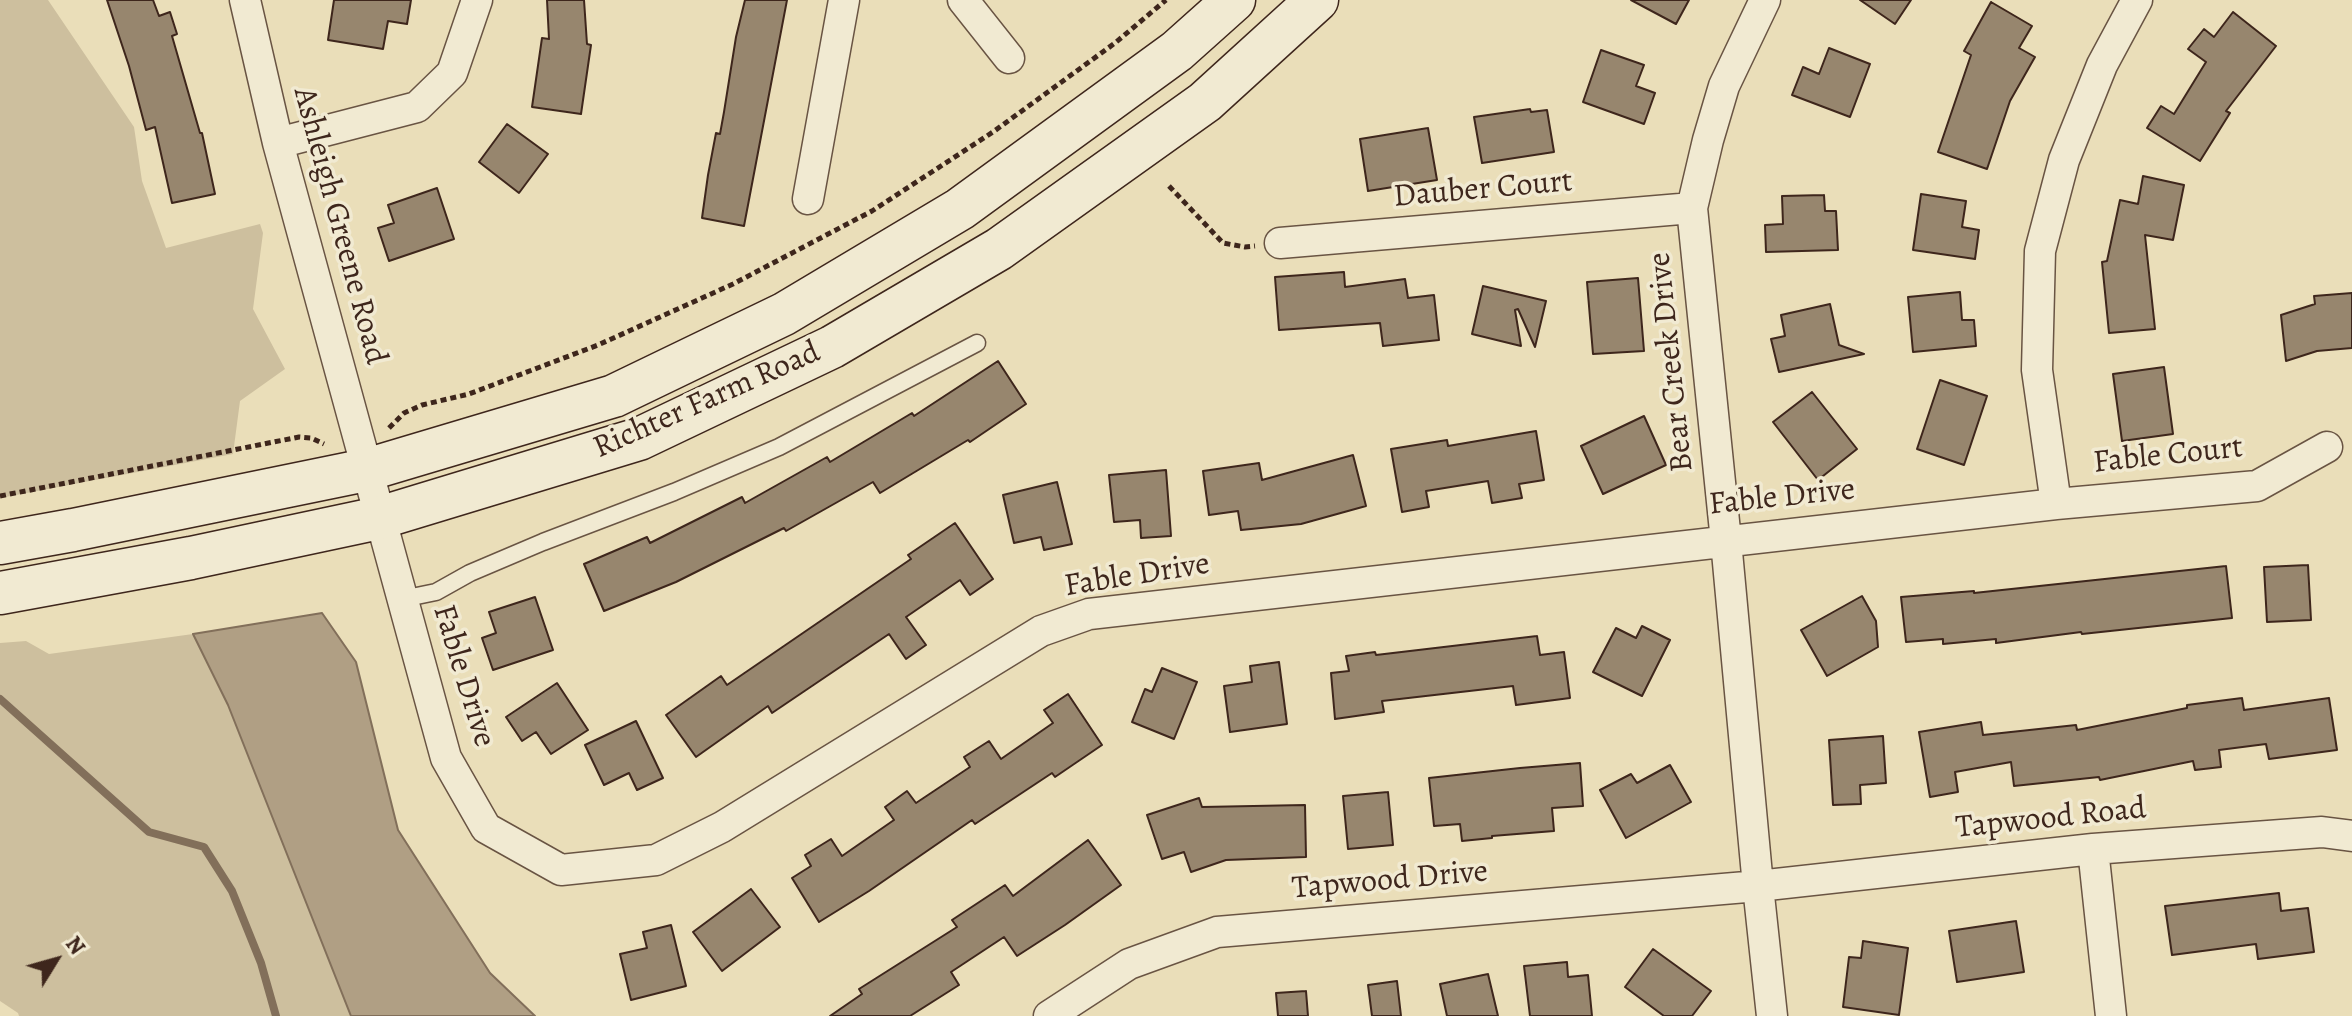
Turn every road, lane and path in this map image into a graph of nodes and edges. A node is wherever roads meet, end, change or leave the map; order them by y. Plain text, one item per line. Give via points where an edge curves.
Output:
1 (245, 0) edge
2 (477, 0) edge
3 (844, 0) edge
4 (963, 0) edge
5 (1166, 0) edge
6 (1234, 0) edge
7 (1317, 0) edge
8 (1765, 0) edge
9 (2137, 0) edge
10 (1009, 58) dead end
11 (278, 143) junction
12 (1169, 186) dead end
13 (808, 199) dead end
14 (1692, 208) junction
15 (1280, 243) joint
16 (977, 343) dead end
17 (2327, 447) dead end
18 (363, 456) junction
19 (0, 496) edge
20 (2056, 504) junction
21 (379, 518) junction
22 (1726, 541) junction
23 (0, 543) edge
24 (0, 593) edge
25 (402, 599) junction
26 (2352, 836) edge
27 (2093, 849) junction
28 (1758, 886) junction
29 (1049, 1016) edge
30 (1772, 1016) edge
31 (2111, 1016) edge

1 - 11 street, Ashleigh Greene Road
2 - 11 street via 452,73 417,107
3 - 13 street
4 - 10 street
5 - 18 path via 993,132 872,211 625,333 469,394 404,413
6 - 18 main road, Richter Farm Road via 1177,51 960,209 784,314 614,396
7 - 21 main road, Richter Farm Road via 1205,102 999,249 832,347 639,439
8 - 14 street, Bear Creek Drive via 1724,86
9 - 20 street via 2102,65 2064,160 2040,251 2037,370
11 - 18 street, Ashleigh Greene Road
12 - 15 path via 1223,243
14 - 15 street, Dauber Court
14 - 22 street, Bear Creek Drive
16 - 25 lane via 779,447 543,542 436,592
17 - 20 street, Fable Court via 2257,486
18 - 19 path via 299,437
18 - 21 street, Ashleigh Greene Road
18 - 23 main road, Richter Farm Road via 73,530
20 - 22 street, Fable Drive
21 - 24 main road, Richter Farm Road
21 - 25 street, Fable Drive
22 - 25 street, Fable Drive via 1089,614 1041,631 722,827 656,860 561,870 486,828 446,758
22 - 28 street, Bear Creek Drive
26 - 27 street, Tapwood Road via 2322,832
27 - 28 street, Tapwood Road
27 - 31 street
28 - 29 street, Tapwood Drive via 1217,932 1129,964
28 - 30 street, Bear Creek Drive

